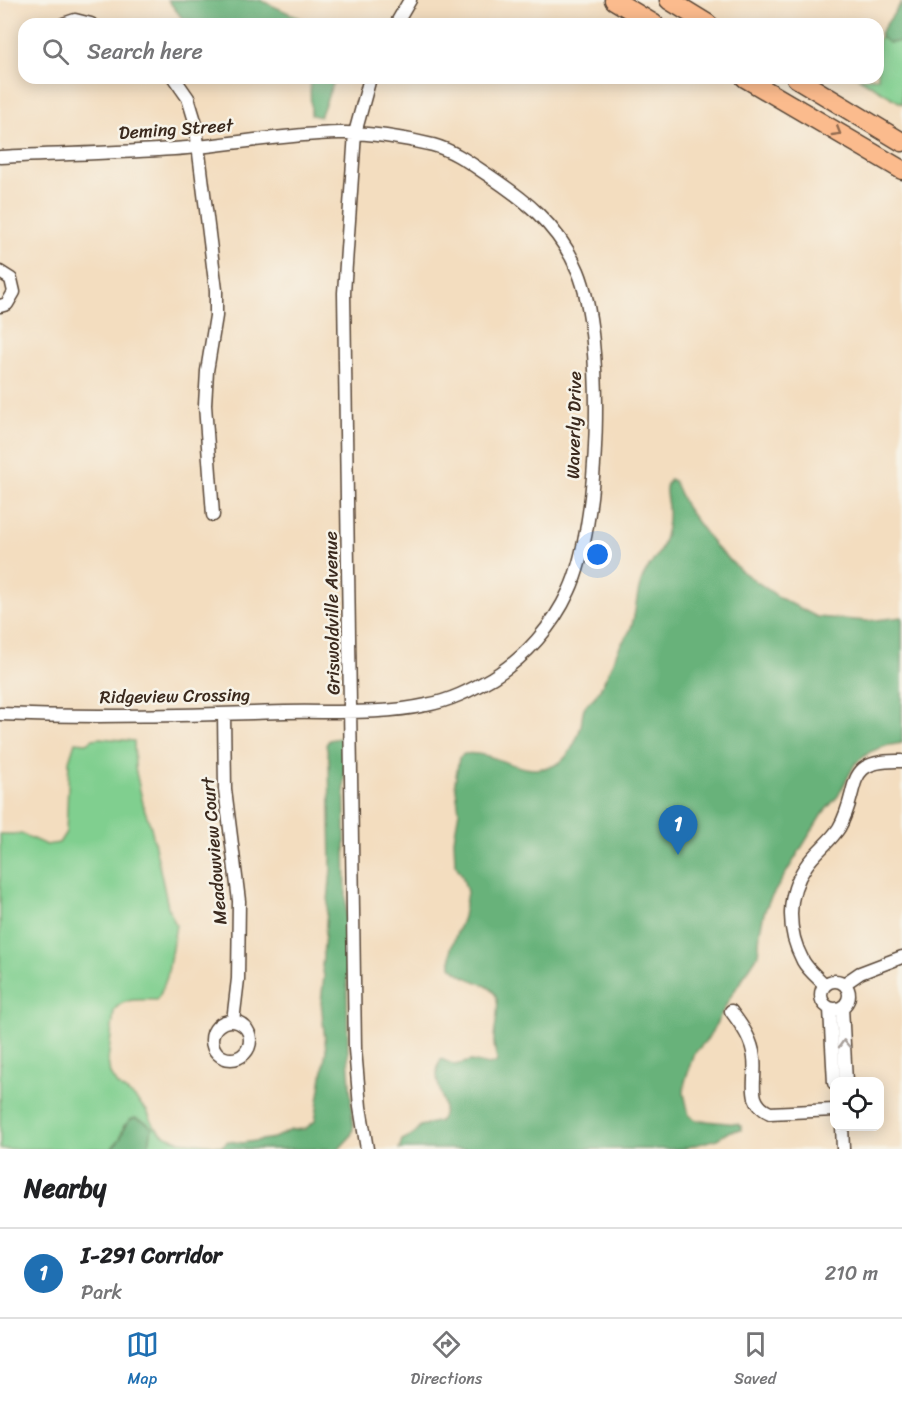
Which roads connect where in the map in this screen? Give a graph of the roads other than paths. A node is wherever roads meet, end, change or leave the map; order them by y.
1 (410, 0) edge
2 (614, 0) edge
3 (669, 0) edge
4 (400, 18) edge
5 (644, 18) edge
6 (698, 18) edge
7 (179, 84) edge
8 (368, 84) edge
9 (755, 84) edge
10 (806, 84) edge
11 (853, 113) junction
12 (355, 133) junction
13 (902, 142) edge
14 (198, 147) junction
15 (862, 147) junction
16 (0, 157) edge
17 (902, 170) edge
18 (0, 272) edge
19 (0, 306) edge
20 (213, 515) dead end
21 (351, 710) junction
22 (0, 714) edge
23 (224, 714) junction
24 (902, 761) edge
25 (902, 957) edge
26 (844, 984) junction
27 (825, 985) junction
28 (836, 1008) junction
29 (731, 1011) dead end
30 (233, 1021) dead end
31 (834, 1077) edge
32 (845, 1077) edge
33 (830, 1110) edge
34 (842, 1131) edge
35 (367, 1149) edge
36 (843, 1149) edge

1 - 4 street
2 - 5 highway
3 - 6 highway
7 - 14 street
8 - 12 street, Griswoldville Avenue
9 -> 15 highway
10 - 11 highway
11 - 13 highway
11 - 15 highway
12 - 14 street, Deming Street
12 - 21 street, Griswoldville Avenue
12 - 21 street, Waverly Drive
14 - 16 street, Deming Street
14 - 20 street
15 - 17 highway
18 - 19 street
21 - 23 street, Ridgeview Crossing
21 - 35 street, Griswoldville Avenue
22 - 23 street, Ridgeview Crossing
23 - 30 street, Meadowview Court
24 - 27 street
25 - 26 street
26 - 27 street
26 - 28 street
27 - 28 street
28 - 31 street
32 -> 28 street
29 - 33 street
34 - 36 street

